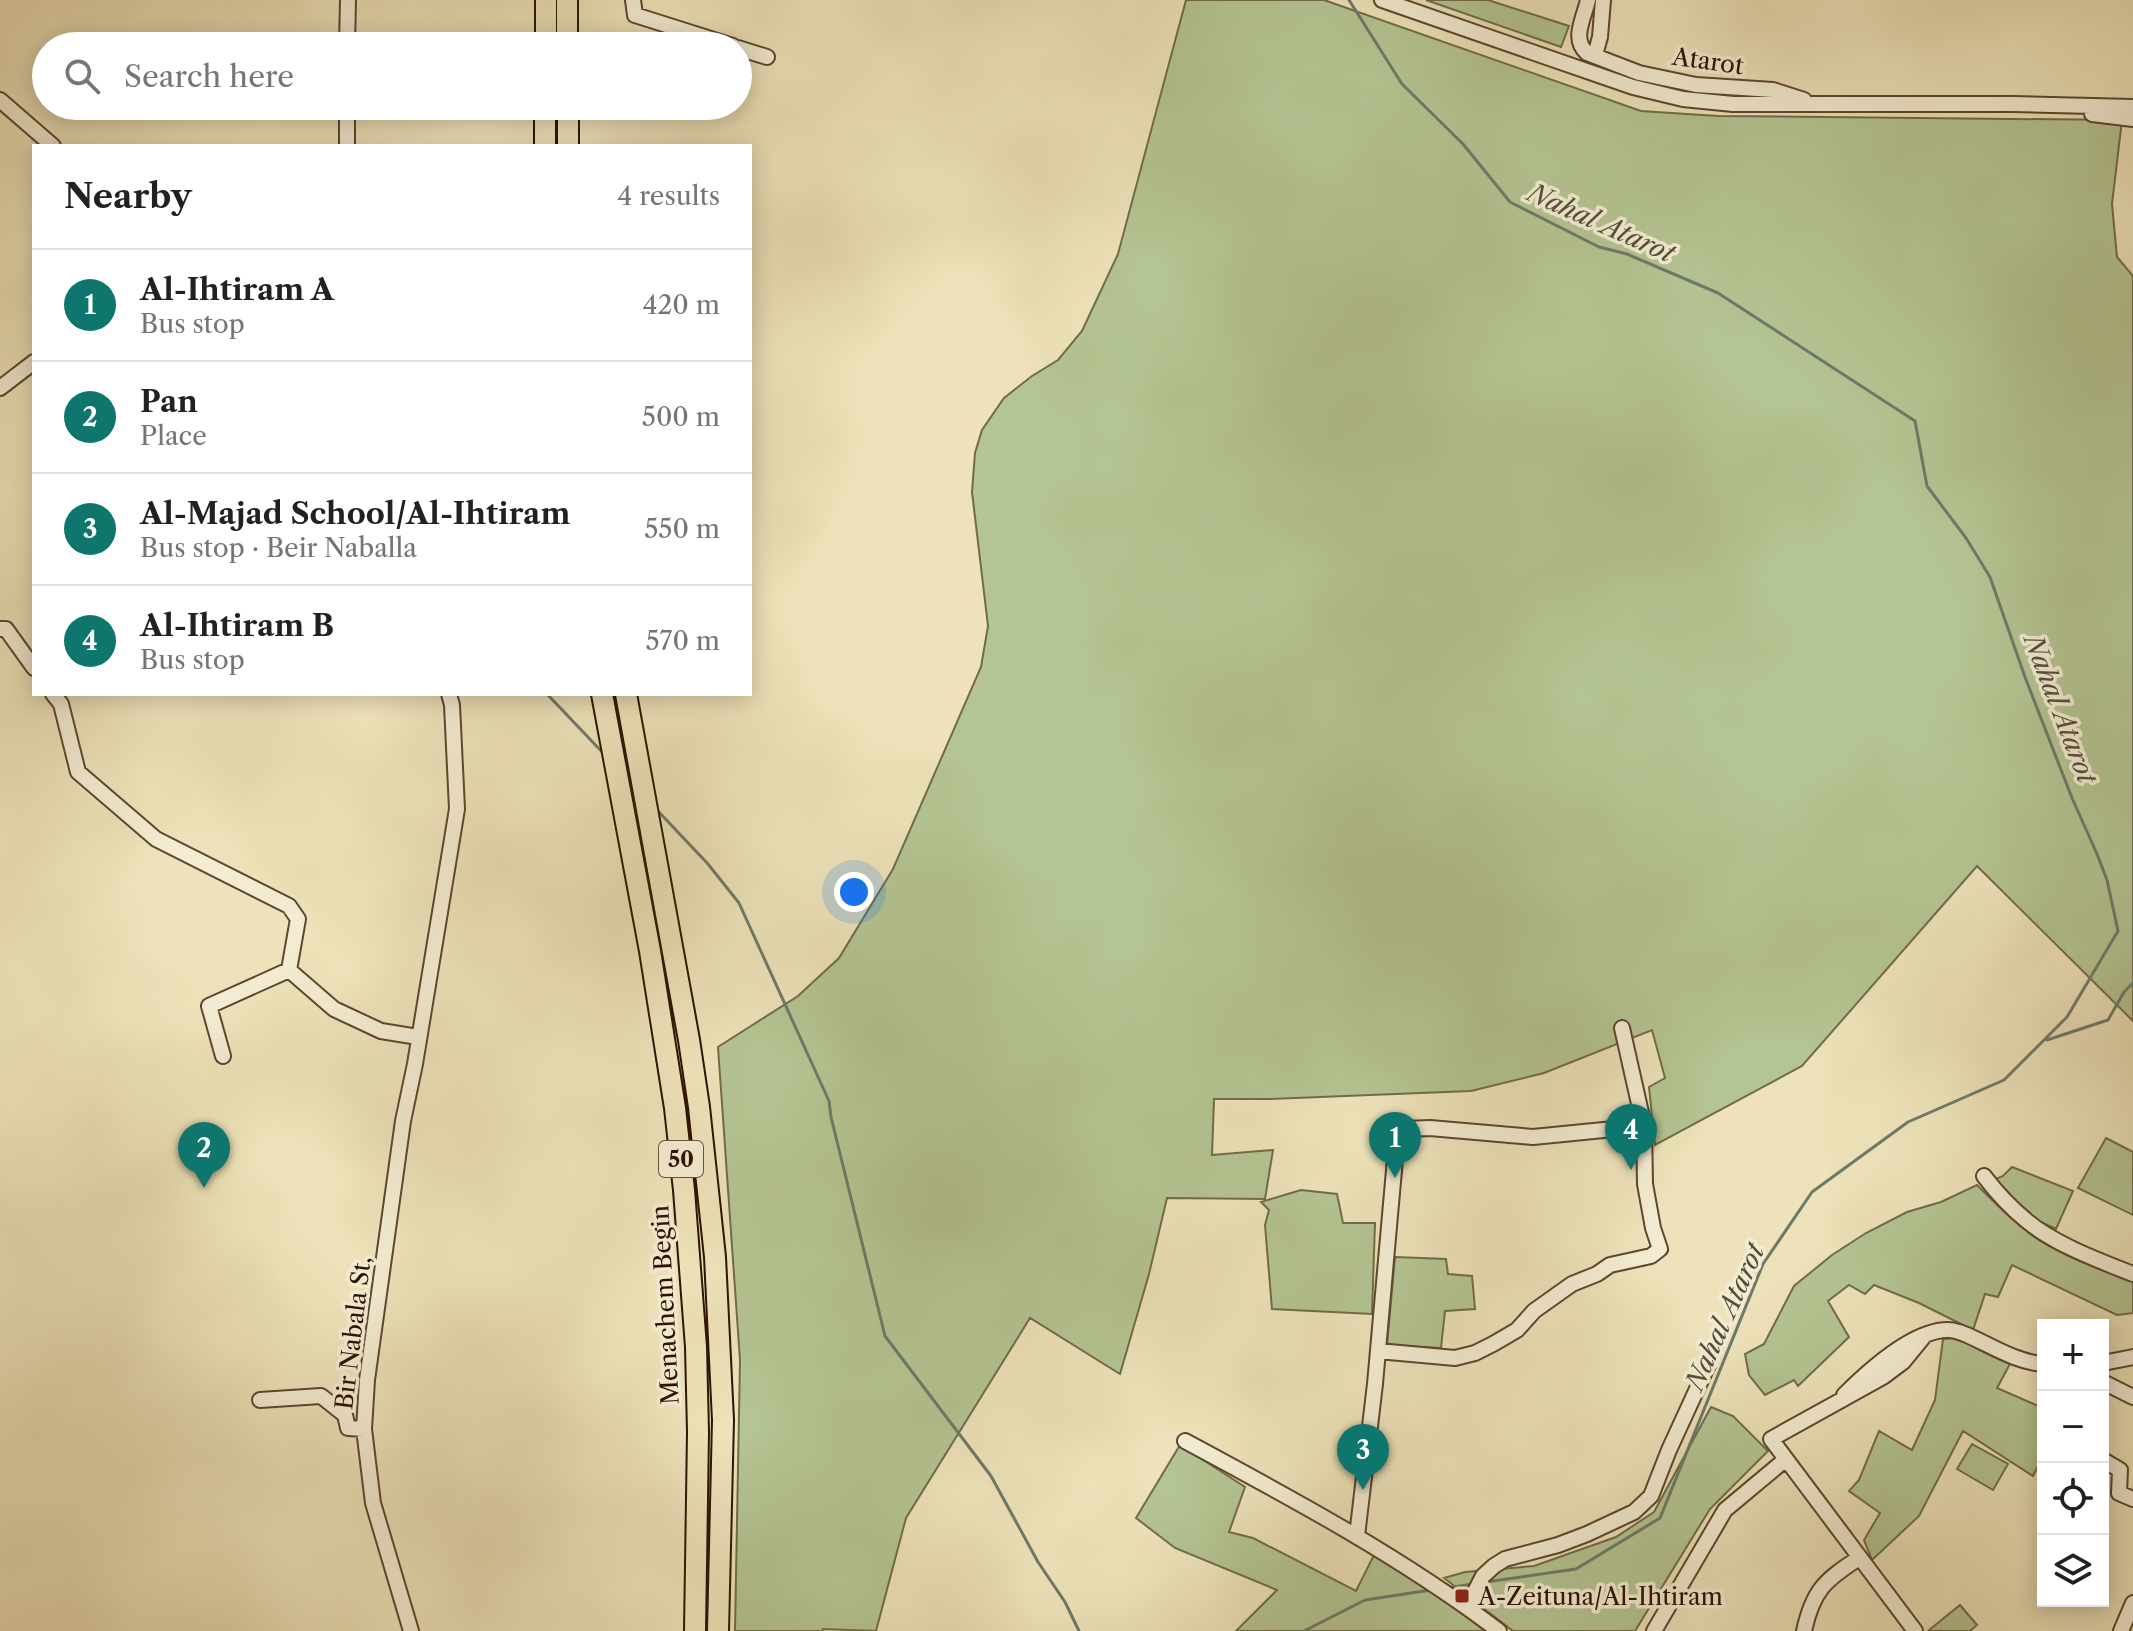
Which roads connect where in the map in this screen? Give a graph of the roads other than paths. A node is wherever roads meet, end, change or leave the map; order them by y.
1 (348, 0) edge
2 (546, 0) edge
3 (567, 0) edge
4 (633, 0) edge
5 (1382, 0) edge
6 (1588, 0) edge
7 (1603, 0) edge
8 (347, 32) edge
9 (546, 32) edge
10 (567, 32) edge
11 (688, 32) edge
12 (752, 52) edge
13 (1595, 55) junction
14 (767, 57) dead end
15 (0, 100) edge
16 (1815, 104) junction
17 (2013, 104) junction
18 (2133, 107) edge
19 (2133, 119) edge
20 (347, 120) edge
21 (545, 120) edge
22 (568, 120) edge
23 (51, 144) edge
24 (347, 144) edge
25 (545, 144) edge
26 (568, 144) edge
27 (32, 364) edge
28 (0, 388) edge
29 (0, 629) edge
30 (32, 665) edge
31 (55, 696) edge
32 (450, 696) edge
33 (602, 696) edge
34 (626, 696) edge
35 (289, 970) junction
36 (1622, 1028) dead end
37 (418, 1037) junction
38 (223, 1056) dead end
39 (1644, 1126) junction
40 (1984, 1176) dead end
41 (2133, 1274) edge
42 (1378, 1351) junction
43 (2133, 1357) edge
44 (2109, 1362) edge
45 (2037, 1363) edge
46 (1708, 1365) dead end
47 (2109, 1385) edge
48 (2133, 1397) edge
49 (260, 1400) dead end
50 (364, 1429) junction
51 (1185, 1441) dead end
52 (1786, 1459) junction
53 (2108, 1463) edge
54 (2133, 1499) edge
55 (1357, 1536) junction
56 (1859, 1558) junction
57 (2133, 1603) edge
58 (1467, 1607) junction
59 (411, 1631) edge
60 (695, 1631) edge
61 (718, 1631) edge
62 (1499, 1631) edge
63 (1654, 1631) edge
64 (1804, 1631) edge
65 (1915, 1631) edge
66 (2121, 1631) edge

1 - 8 street
2 - 9 highway
3 - 10 highway
4 - 11 street
5 - 16 street
6 - 13 street
7 - 13 street
12 - 14 street
13 - 16 street, Atarot
15 - 23 street
16 - 17 street
17 - 18 street
17 - 19 street
20 - 24 street
21 - 25 highway
22 - 26 highway
27 - 28 street
29 - 30 street
31 - 35 street
32 - 37 street, Bir Nabala St,
33 - 60 highway, Menachem Begin / 50
34 - 61 highway, Menachem Begin / 50
35 - 37 street
35 - 38 street
36 - 39 street
37 - 50 street, Bir Nabala St,
39 - 42 street
39 - 42 street
40 - 41 street
42 - 55 street
43 - 44 street
45 - 52 street
46 - 58 street
47 - 48 street
49 - 50 street
50 - 59 street, Bir Nabala St,
51 - 55 street
52 - 56 street
52 - 63 street
53 - 54 street
55 - 58 street
56 - 64 street
56 - 65 street
57 - 66 street
58 - 62 street

